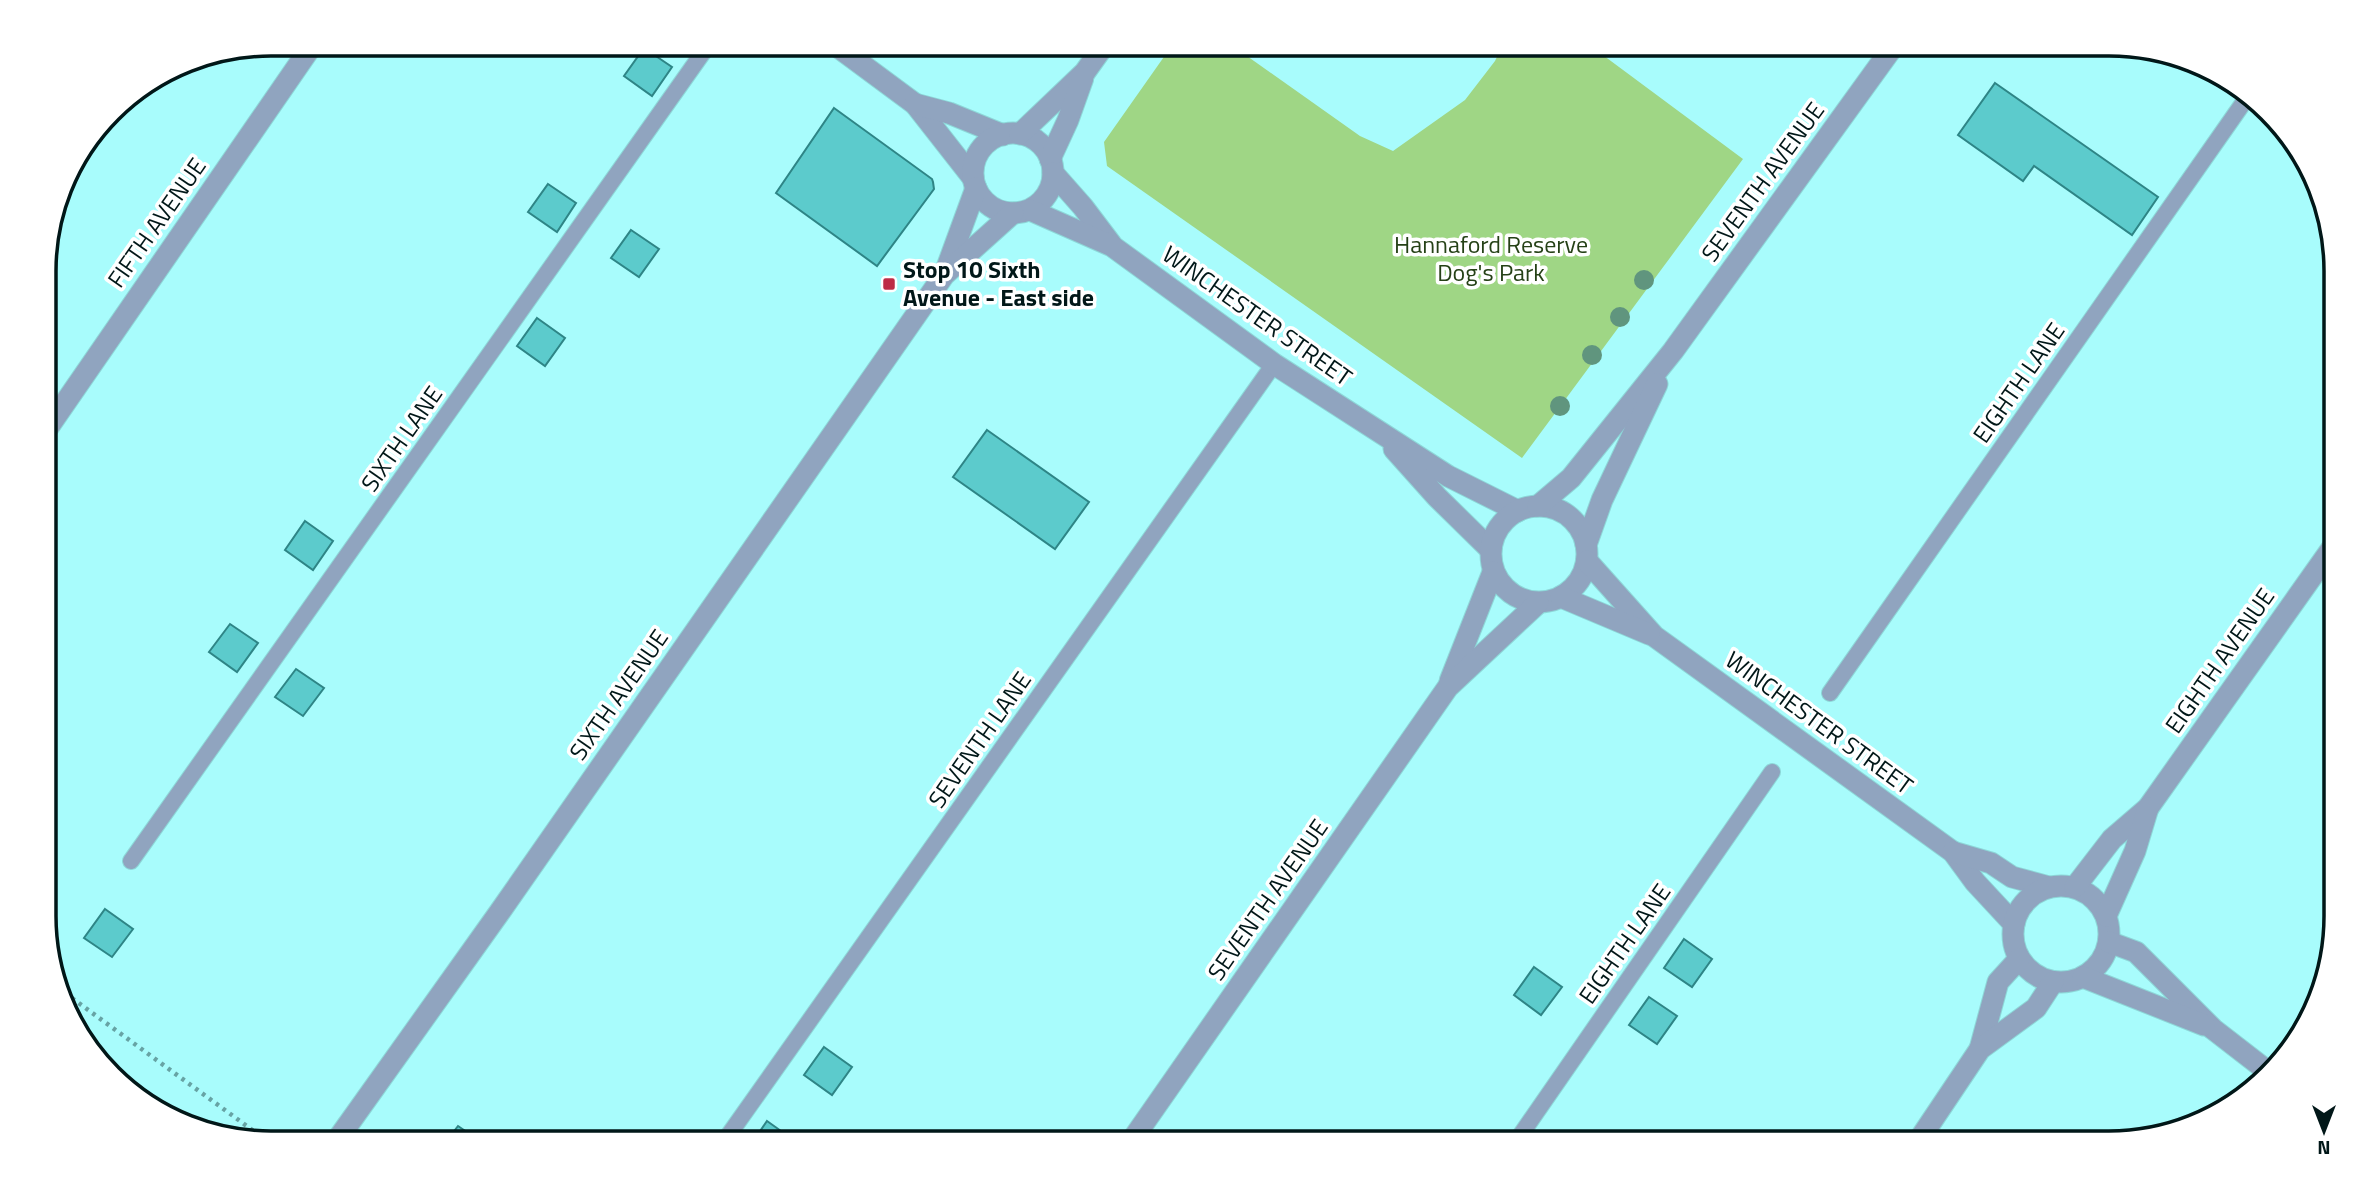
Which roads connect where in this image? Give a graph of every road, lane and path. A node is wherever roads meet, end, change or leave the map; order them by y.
1 (305, 56) edge
2 (701, 56) edge
3 (850, 56) edge
4 (1096, 56) edge
5 (1886, 56) edge
6 (1084, 72) junction
7 (915, 103) junction
8 (2243, 103) edge
9 (1012, 134) junction
10 (1052, 166) junction
11 (974, 183) junction
12 (1021, 211) junction
13 (1112, 246) junction
14 (944, 275) junction
15 (1673, 351) junction
16 (1274, 364) junction
17 (56, 416) edge
18 (1374, 427) junction
19 (1528, 508) junction
20 (1490, 549) junction
21 (1587, 553) junction
22 (2324, 560) edge
23 (1493, 572) junction
24 (1561, 597) junction
25 (1538, 603) junction
26 (1654, 636) junction
27 (1448, 687) junction
28 (1830, 693) dead end
29 (1772, 772) dead end
30 (2148, 808) junction
31 (1953, 852) junction
32 (131, 861) dead end
33 (2049, 887) junction
34 (2074, 887) junction
35 (2106, 916) junction
36 (2014, 925) junction
37 (2109, 942) junction
38 (2019, 959) junction
39 (2083, 977) junction
40 (2053, 982) junction
41 (73, 999) edge
42 (2213, 1029) junction
43 (1980, 1049) junction
44 (2262, 1067) edge
45 (252, 1130) edge
46 (344, 1131) edge
47 (731, 1131) edge
48 (1138, 1131) edge
49 (1523, 1131) edge
50 (1925, 1131) edge

1 - 17 street, FIFTH AVENUE
2 - 32 lane, SIXTH LANE
3 - 7 street
4 - 6 street
5 - 15 street, SEVENTH AVENUE
6 - 9 street
6 - 10 street
7 - 9 street
7 - 11 street
8 - 28 lane, EIGHTH LANE
9 - 10 street
9 - 11 street
10 - 12 street
10 - 13 street, WINCHESTER STREET
11 - 12 street
11 - 14 street, SIXTH AVENUE
12 - 13 street, WINCHESTER STREET
12 - 14 street, SIXTH AVENUE
13 - 16 street, WINCHESTER STREET
14 - 46 street, SIXTH AVENUE
15 - 19 street, SEVENTH AVENUE
15 - 21 street, SEVENTH AVENUE
16 - 18 street, WINCHESTER STREET
16 - 47 lane, SEVENTH LANE
18 - 19 street, WINCHESTER STREET
18 - 20 street, WINCHESTER STREET
19 - 20 street
19 - 21 street
20 - 23 street
21 - 24 street
21 - 26 street, WINCHESTER STREET
22 - 30 street, EIGHTH AVENUE
23 - 25 street
23 - 27 street, SEVENTH AVENUE
24 - 25 street
24 - 26 street, WINCHESTER STREET
25 - 27 street, SEVENTH AVENUE
26 - 31 street, WINCHESTER STREET
27 - 48 street, SEVENTH AVENUE
29 - 49 lane, EIGHTH LANE
30 - 34 street, EIGHTH AVENUE
30 - 35 street, EIGHTH AVENUE
31 - 33 street, WINCHESTER STREET
31 - 36 street, WINCHESTER STREET
33 - 34 street
33 - 36 street
34 - 35 street
35 - 37 street
36 - 38 street
37 - 39 street
37 - 42 street
38 - 40 street
38 - 43 street
39 - 40 street
39 - 42 street
40 - 43 street
41 - 45 path
42 - 44 street
43 - 50 street

